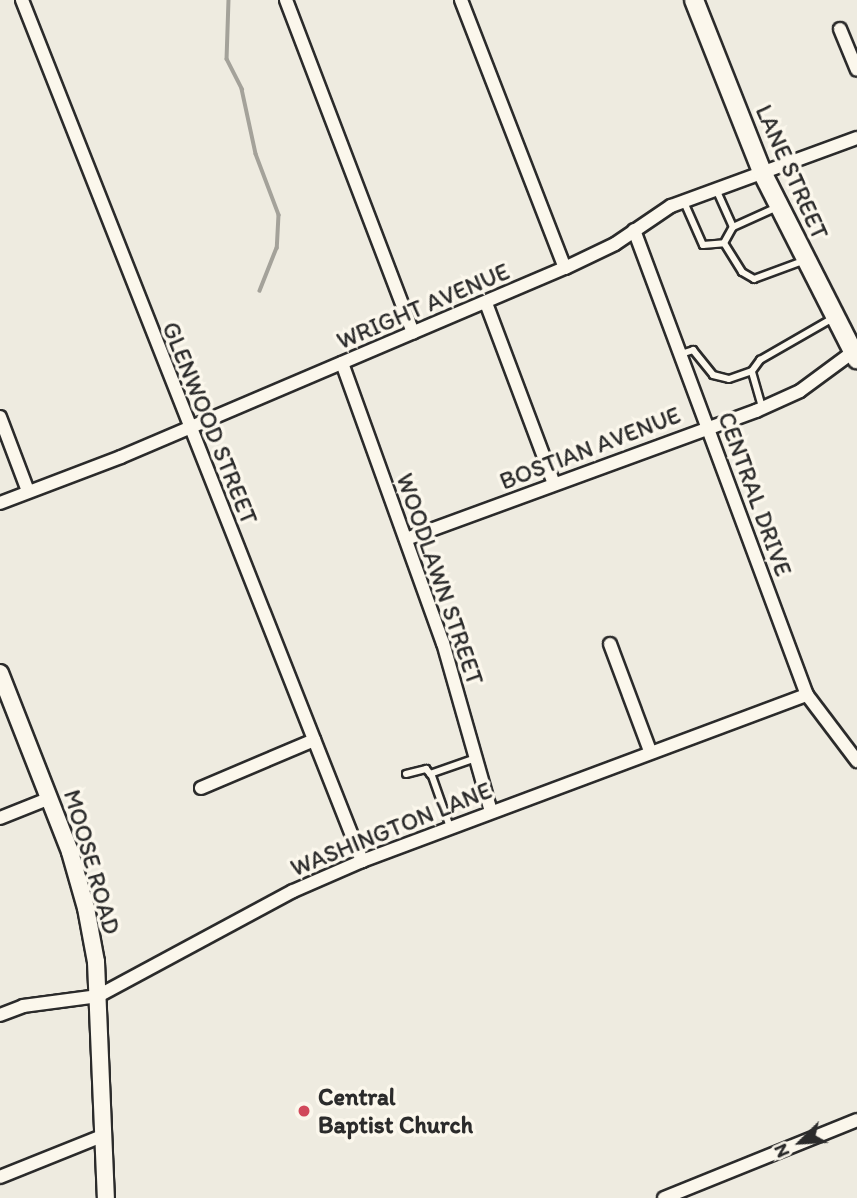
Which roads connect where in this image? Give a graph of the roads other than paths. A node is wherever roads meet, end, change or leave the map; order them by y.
1 (22, 0) edge
2 (286, 0) edge
3 (461, 0) edge
4 (694, 0) edge
5 (840, 29) dead end
6 (857, 70) edge
7 (857, 138) edge
8 (763, 174) junction
9 (716, 189) junction
10 (684, 202) junction
11 (778, 206) junction
12 (733, 228) junction
13 (634, 230) junction
14 (724, 243) junction
15 (805, 260) junction
16 (565, 268) junction
17 (486, 303) junction
18 (834, 317) junction
19 (414, 333) junction
20 (681, 354) junction
21 (856, 354) edge
22 (342, 363) junction
23 (752, 371) junction
24 (763, 408) junction
25 (0, 416) edge
26 (708, 426) junction
27 (189, 428) junction
28 (4, 437) edge
29 (554, 484) junction
30 (28, 491) junction
31 (0, 503) edge
32 (406, 539) junction
33 (610, 644) dead end
34 (0, 673) edge
35 (807, 695) junction
36 (314, 740) junction
37 (650, 751) junction
38 (476, 758) junction
39 (857, 761) edge
40 (406, 774) dead end
41 (430, 774) junction
42 (201, 788) dead end
43 (50, 798) junction
44 (491, 811) junction
45 (0, 818) edge
46 (450, 827) junction
47 (362, 861) junction
48 (98, 996) junction
49 (0, 1015) edge
50 (857, 1120) edge
51 (102, 1136) junction
52 (0, 1177) edge
53 (106, 1198) edge
54 (664, 1198) edge

1 - 27 street, GLENWOOD STREET
2 - 19 street
3 - 16 street
4 - 8 main road, LANE STREET
5 - 6 street
7 - 8 street, WRIGHT AVENUE
8 - 9 street, WRIGHT AVENUE
8 - 11 main road, LANE STREET
9 - 10 street, WRIGHT AVENUE
9 - 12 lane
10 - 13 street, WRIGHT AVENUE
10 - 14 lane
11 - 12 lane
11 - 15 main road, LANE STREET
12 - 14 lane
13 - 16 street, WRIGHT AVENUE
13 - 20 street, CENTRAL DRIVE
14 - 15 lane
15 - 18 main road, LANE STREET
16 - 17 street, WRIGHT AVENUE
17 - 19 street, WRIGHT AVENUE
17 - 29 street
18 - 21 main road, LANE STREET
18 - 23 lane
19 - 22 street, WRIGHT AVENUE
20 - 23 lane
20 - 26 street, CENTRAL DRIVE
21 - 24 street, BOSTIAN AVENUE
22 - 27 street, WRIGHT AVENUE
22 - 32 street, WOODLAWN STREET
23 - 24 lane
24 - 26 street, BOSTIAN AVENUE
25 - 28 street
26 - 29 street, BOSTIAN AVENUE
26 - 35 street, CENTRAL DRIVE
27 - 30 street, WRIGHT AVENUE
27 - 36 street, GLENWOOD STREET
28 - 30 street
29 - 32 street, BOSTIAN AVENUE
30 - 31 street, WRIGHT AVENUE
32 - 38 street, WOODLAWN STREET
33 - 37 street
34 - 43 street, MOOSE ROAD
35 - 37 street, WASHINGTON LANE
35 - 39 street, CENTRAL DRIVE
36 - 42 street
36 - 47 street, GLENWOOD STREET
37 - 44 street, WASHINGTON LANE
38 - 41 lane
38 - 44 street, WOODLAWN STREET
40 - 41 lane
41 - 46 lane
43 - 45 street
43 - 48 street, MOOSE ROAD
44 - 46 street, WASHINGTON LANE
46 - 47 street, WASHINGTON LANE
47 - 48 street, WASHINGTON LANE
48 - 49 street, WASHINGTON LANE
48 - 51 street, MOOSE ROAD
50 - 54 street
51 - 52 street
51 - 53 street, MOOSE ROAD

